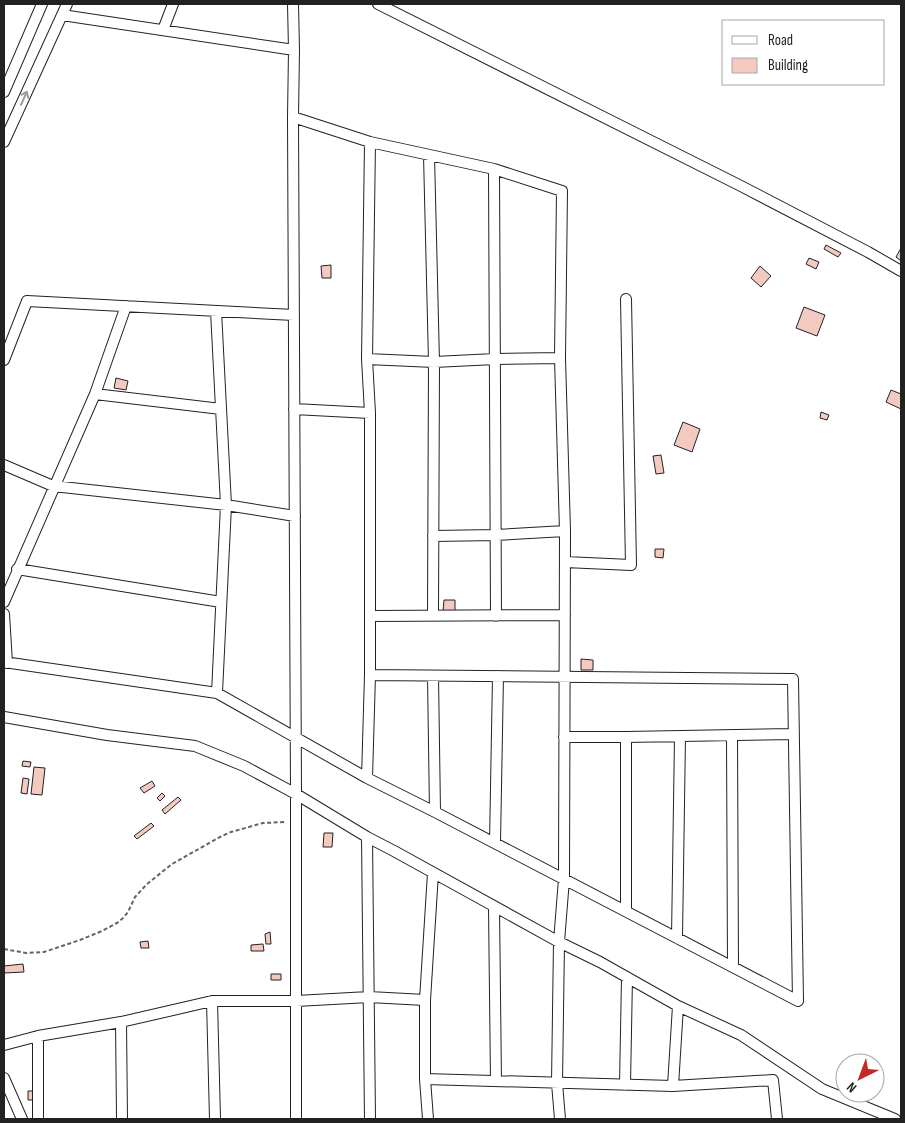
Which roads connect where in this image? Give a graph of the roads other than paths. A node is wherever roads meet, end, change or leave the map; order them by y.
1 (42, 4) edge
2 (67, 4) edge
3 (173, 4) edge
4 (293, 4) edge
5 (378, 4) edge
6 (62, 15) junction
7 (163, 30) junction
8 (294, 50) junction
9 (4, 92) edge
10 (293, 117) junction
11 (4, 142) edge
12 (370, 142) junction
13 (429, 155) junction
14 (494, 169) junction
15 (901, 271) edge
16 (626, 299) dead end
17 (126, 306) junction
18 (216, 311) junction
19 (294, 315) junction
20 (366, 358) junction
21 (560, 358) junction
22 (495, 359) junction
23 (4, 360) edge
24 (434, 362) junction
25 (95, 394) junction
26 (221, 409) junction
27 (294, 409) junction
28 (370, 414) junction
29 (4, 465) edge
30 (53, 486) junction
31 (226, 505) junction
32 (295, 516) junction
33 (566, 531) junction
34 (496, 535) junction
35 (433, 536) junction
36 (565, 562) junction
37 (17, 569) junction
38 (4, 602) edge
39 (221, 602) junction
40 (4, 614) edge
41 (565, 615) junction
42 (370, 616) junction
43 (433, 616) junction
44 (496, 616) junction
45 (5, 663) edge
46 (370, 675) junction
47 (433, 676) junction
48 (498, 676) junction
49 (564, 677) junction
50 (217, 693) junction
51 (4, 717) edge
52 (794, 734) junction
53 (732, 735) junction
54 (680, 736) junction
55 (564, 737) junction
56 (626, 737) junction
57 (296, 738) junction
58 (367, 778) junction
59 (296, 794) junction
60 (435, 812) junction
61 (367, 837) junction
62 (495, 843) junction
63 (433, 873) junction
64 (564, 879) junction
65 (494, 907) junction
66 (626, 911) junction
67 (677, 938) junction
68 (559, 942) junction
69 (733, 967) junction
70 (627, 977) junction
71 (369, 997) junction
72 (425, 1000) junction
73 (212, 1001) junction
74 (296, 1001) junction
75 (678, 1006) junction
76 (122, 1022) junction
77 (38, 1036) junction
78 (4, 1045) edge
79 (4, 1078) edge
80 (425, 1079) junction
81 (496, 1081) junction
82 (557, 1083) junction
83 (625, 1084) junction
84 (674, 1086) junction
85 (22, 1119) edge
86 (38, 1119) edge
87 (122, 1119) edge
88 (215, 1119) edge
89 (296, 1119) edge
90 (370, 1119) edge
91 (428, 1119) edge
92 (560, 1119) edge
93 (777, 1119) edge
94 (895, 1119) edge

1 - 9 street
2 - 6 street
3 - 7 street
4 - 8 street
5 - 15 street
6 - 7 street
11 -> 6 street
7 - 8 street
8 - 10 street
10 - 12 street
10 - 19 street
12 - 13 street
12 - 20 street
13 - 14 street
13 - 24 street
14 - 21 street
14 - 22 street
16 - 36 street
17 - 18 street
17 - 23 street
17 - 25 street
18 - 19 street
18 - 26 street
19 - 27 street
20 - 24 street
20 - 28 street
21 - 22 street
21 - 33 street
22 - 24 street
22 - 34 street
24 - 35 street
25 - 26 street
25 - 30 street
26 - 31 street
27 - 28 street
27 - 32 street
28 - 42 street
29 - 30 street
30 - 31 street
30 - 37 street
31 - 32 street
31 - 39 street
32 - 57 street
33 - 34 street
33 - 36 street
34 - 35 street
34 - 44 street
35 - 43 street
36 - 41 street
37 - 38 street
37 - 39 street
39 - 50 street
40 - 45 street
41 - 44 street
41 - 49 street
42 - 43 street
42 - 46 street
43 - 44 street
45 - 50 street
46 - 47 street
46 - 58 street
47 - 48 street
47 - 60 street
48 - 49 street
48 - 62 street
49 - 52 street
49 - 55 street
50 - 57 street
51 - 59 street
52 - 53 street
52 - 69 street
53 - 54 street
53 - 69 street
54 - 56 street
54 - 67 street
55 - 56 street
55 - 64 street
56 - 66 street
57 - 58 street
57 - 59 street
58 - 60 street
59 - 61 street
59 - 74 street
60 - 62 street
61 - 63 street
61 - 71 street
62 - 64 street
63 - 65 street
63 - 72 street
64 - 66 street
64 - 68 street
65 - 68 street
65 - 81 street
66 - 67 street
67 - 69 street
68 - 70 street
68 - 82 street
70 - 75 street
70 - 83 street
71 - 72 street
71 - 74 street
71 - 90 street
72 - 80 street
73 - 74 street
73 - 76 street
73 - 88 street
74 - 89 street
75 - 84 street
75 - 94 street
76 - 77 street
76 - 87 street
77 - 78 street
77 - 86 street
79 - 85 street
80 - 81 street
80 - 91 street
81 - 82 street
82 - 83 street
82 - 92 street
83 - 84 street
84 - 93 street

